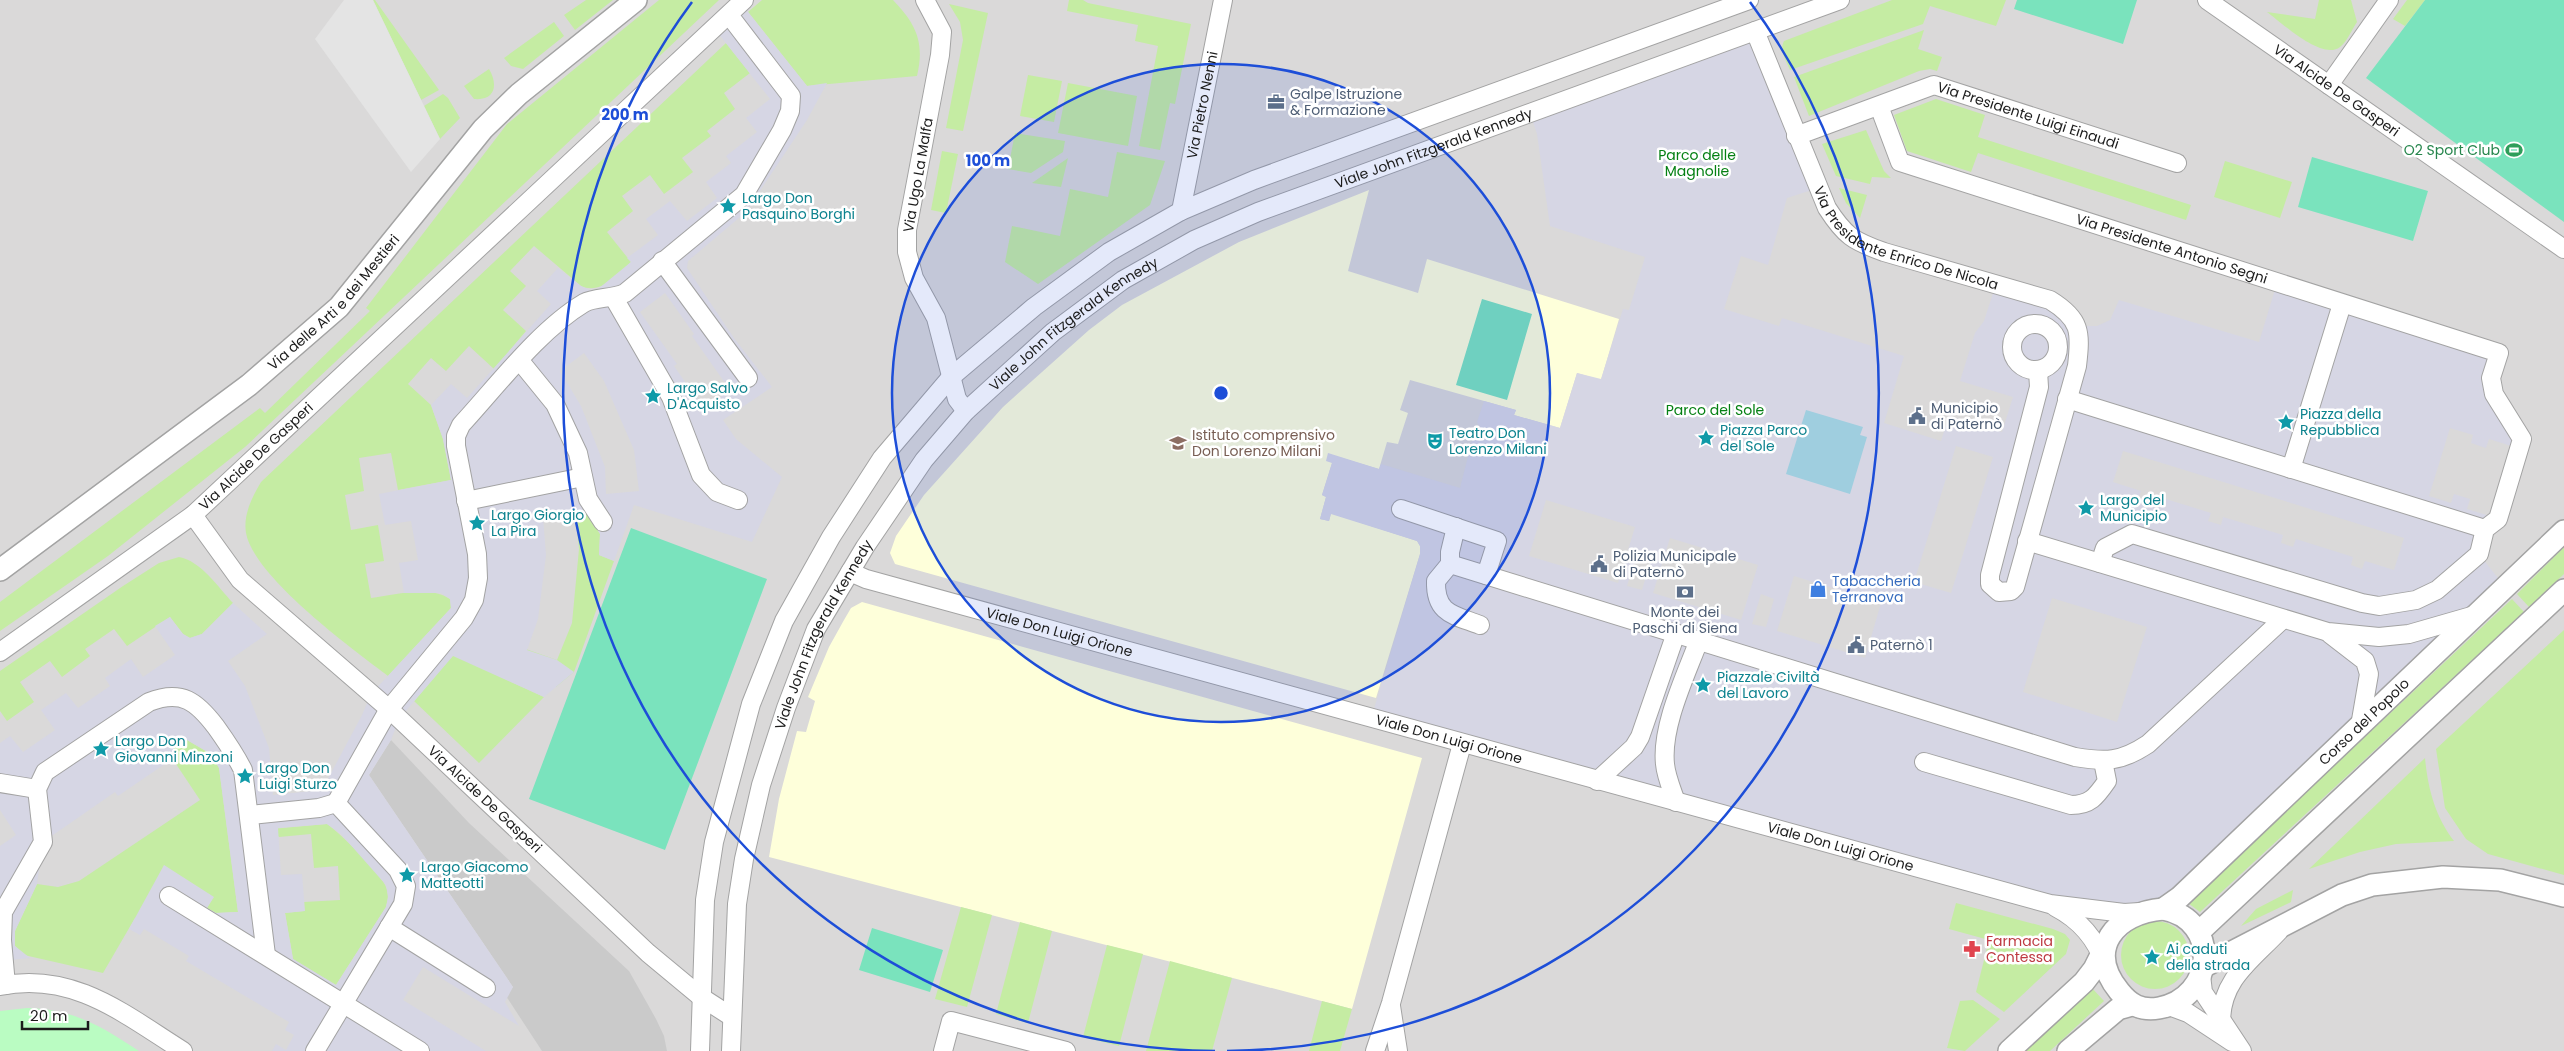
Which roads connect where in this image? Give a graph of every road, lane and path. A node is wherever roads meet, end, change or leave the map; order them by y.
1 (636, 0) edge
2 (744, 0) edge
3 (925, 0) edge
4 (1224, 0) edge
5 (1749, 0) edge
6 (1840, 0) edge
7 (2208, 0) edge
8 (2389, 0) edge
9 (729, 14) junction
10 (1755, 31) junction
11 (2329, 85) junction
12 (1878, 106) junction
13 (1796, 136) junction
14 (2177, 163) dead end
15 (1181, 211) junction
16 (2564, 249) edge
17 (662, 261) junction
18 (614, 298) junction
19 (2342, 304) junction
20 (520, 362) junction
21 (2038, 371) dead end
22 (951, 377) junction
23 (748, 378) dead end
24 (939, 391) junction
25 (2067, 399) junction
26 (961, 405) junction
27 (2291, 469) junction
28 (583, 477) junction
29 (738, 500) dead end
30 (466, 501) junction
31 (1401, 509) dead end
32 (193, 515) junction
33 (603, 522) dead end
34 (1456, 527) junction
35 (2485, 529) junction
36 (2564, 531) edge
37 (2028, 541) junction
38 (2100, 563) junction
39 (1450, 564) junction
40 (0, 570) edge
41 (850, 572) junction
42 (1486, 575) junction
43 (2564, 590) edge
44 (2477, 614) junction
45 (2282, 619) junction
46 (1480, 625) dead end
47 (2328, 632) junction
48 (1676, 633) junction
49 (1699, 640) junction
50 (0, 652) edge
51 (1661, 678) junction
52 (1682, 686) junction
53 (389, 709) junction
54 (2360, 726) junction
55 (1462, 744) junction
56 (2103, 761) junction
57 (1924, 762) dead end
58 (1597, 781) junction
59 (0, 783) edge
60 (37, 789) junction
61 (1676, 802) junction
62 (336, 803) junction
63 (250, 815) junction
64 (169, 896) dead end
65 (2564, 896) edge
66 (5, 898) edge
67 (2050, 904) junction
68 (2163, 909) junction
69 (2140, 912) junction
70 (2290, 921) junction
71 (389, 927) junction
72 (2199, 932) junction
73 (266, 955) junction
74 (2104, 955) junction
75 (2202, 971) junction
76 (3, 985) edge
77 (486, 988) dead end
78 (701, 997) junction
79 (343, 1003) junction
80 (1391, 1003) junction
81 (2132, 1005) junction
82 (2170, 1006) junction
83 (732, 1017) junction
84 (2221, 1022) junction
85 (2239, 1048) edge
86 (183, 1051) edge
87 (315, 1051) edge
88 (420, 1051) edge
89 (700, 1051) edge
90 (731, 1051) edge
91 (943, 1051) edge
92 (1066, 1051) edge
93 (1375, 1051) edge
94 (1398, 1051) edge
95 (2009, 1051) edge
96 (2068, 1051) edge

1 - 40 street, Via delle Arti e dei Mestieri
2 - 9 street, Via Alcide De Gasperi
3 - 22 street, Via Ugo La Malfa
4 - 15 street, Via Pietro Nenni
5 - 15 street
6 - 10 street, Viale John Fitzgerald Kennedy
7 - 11 street, Via Alcide De Gasperi
8 - 11 street
9 - 17 street
9 - 32 street, Via Alcide De Gasperi
10 - 13 street, Via Presidente Enrico De Nicola
10 - 26 street, Viale John Fitzgerald Kennedy
11 - 16 street, Via Alcide De Gasperi
12 - 13 street, Via Presidente Luigi Einaudi
12 - 14 street, Via Presidente Luigi Einaudi
12 - 19 street, Via Presidente Antonio Segni
13 - 25 street, Via Presidente Enrico De Nicola
15 - 22 street
17 - 18 street
17 - 23 street
18 - 20 street
18 - 29 street
19 - 27 street
19 - 35 street, Via Presidente Antonio Segni
20 - 28 street
20 - 30 street
21 - 37 street, Via Presidente Enrico De Nicola
22 - 24 street
22 - 26 street, Via Ugo La Malfa
24 - 26 street
24 - 78 street
25 - 27 street
25 - 37 street, Via Presidente Enrico De Nicola
26 - 41 street, Viale John Fitzgerald Kennedy
27 - 35 street
28 - 30 street
28 - 33 street
30 - 53 street
31 - 34 street
32 - 50 street
32 - 53 street, Via Alcide De Gasperi
34 - 39 street
34 - 42 street
35 - 38 street
36 - 44 street, Corso del Popolo
37 - 38 street
38 - 45 street
39 - 42 street
39 - 46 street
41 - 55 street, Viale Don Luigi Orione
41 - 83 street, Viale John Fitzgerald Kennedy
42 - 48 street
43 - 72 street
44 - 47 street
44 - 54 street, Corso del Popolo
45 - 47 street
45 - 56 street
47 - 54 street
48 - 49 street
48 - 51 street
49 - 52 street
49 - 56 street
51 - 52 street
51 - 58 street
52 - 61 street
53 - 62 street
53 - 78 street, Via Alcide De Gasperi
54 - 68 street, Corso del Popolo
55 - 58 street, Viale Don Luigi Orione
55 - 80 street
56 - 57 street
58 - 61 street, Viale Don Luigi Orione
59 - 60 street
60 - 63 street
60 - 66 street
61 - 67 street, Viale Don Luigi Orione
62 - 63 street
62 - 71 street
63 - 73 street
64 - 73 street
65 - 70 street
66 - 76 street
67 - 69 street
67 - 74 street
68 - 69 street
68 - 72 street
69 - 74 street
70 - 75 street
70 - 84 street
71 - 77 street
71 - 79 street
72 - 75 street
73 - 79 street
74 - 81 street
74 - 95 street
75 - 82 street
75 - 84 street
76 - 86 street
78 - 83 street, Via Alcide De Gasperi
78 - 89 street
79 - 87 street
79 - 88 street
80 - 93 street
80 - 94 street
81 - 82 street
81 - 96 street
82 - 85 street
83 - 90 street, Viale John Fitzgerald Kennedy
84 - 85 street
91 - 92 street

